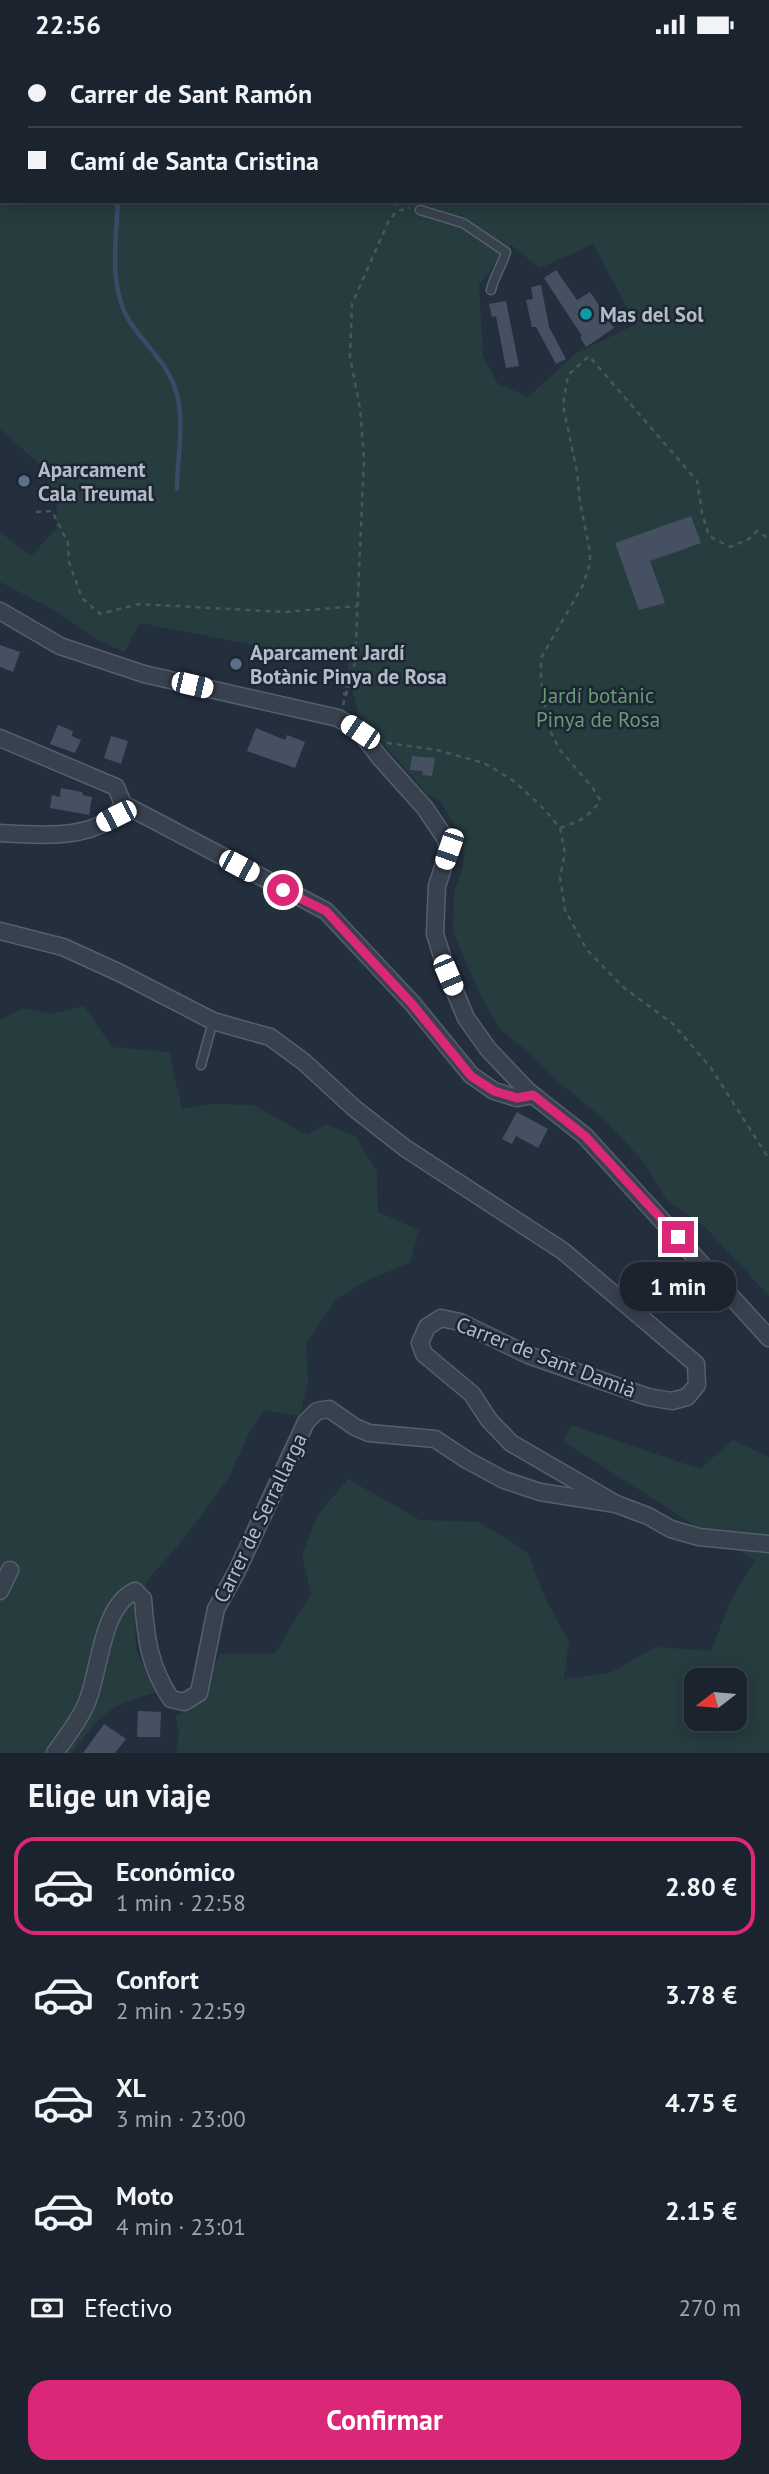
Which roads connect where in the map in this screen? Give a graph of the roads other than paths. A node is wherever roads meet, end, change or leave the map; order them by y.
1 (420, 209) road end
2 (491, 290) dead end
3 (0, 611) edge
4 (0, 738) edge
5 (123, 804) junction
6 (0, 833) edge
7 (0, 931) edge
8 (213, 1021) junction
9 (201, 1065) dead end
10 (533, 1095) junction
11 (769, 1338) edge
12 (616, 1504) junction
13 (769, 1544) edge
14 (10, 1570) dead end
15 (0, 1591) edge
16 (55, 1753) edge

1 - 2 lane
3 - 10 street
4 - 5 street
5 - 6 street
5 - 10 street
7 - 8 street
8 - 9 lane
8 - 12 street, Carrer de Sant Damià
10 - 11 street
12 - 13 street, Carrer de Serrallarga
12 - 16 street, Carrer de Serrallarga
14 - 15 street

